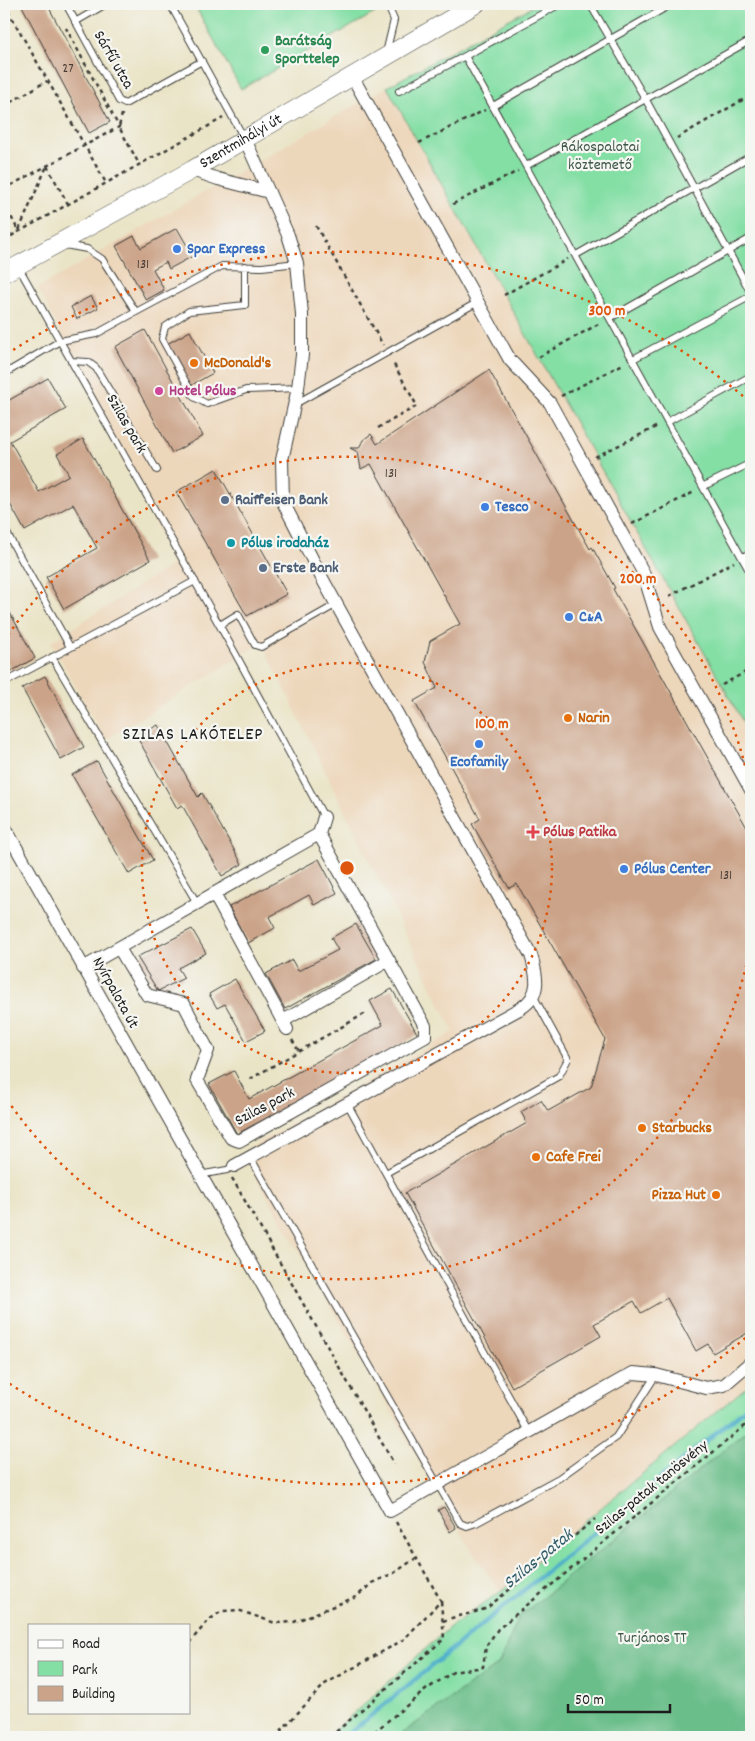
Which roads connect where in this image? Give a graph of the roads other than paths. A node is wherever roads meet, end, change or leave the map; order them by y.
1 (66, 4) edge
2 (106, 4) edge
3 (170, 4) edge
4 (387, 4) edge
5 (476, 4) edge
6 (560, 4) edge
7 (590, 4) edge
8 (672, 4) edge
9 (75, 22) junction
10 (608, 39) junction
11 (751, 40) edge
12 (385, 56) junction
13 (465, 56) junction
14 (202, 61) junction
15 (352, 76) junction
16 (399, 91) dead end
17 (646, 100) junction
18 (492, 106) junction
19 (245, 139) junction
20 (751, 156) edge
21 (526, 166) junction
22 (192, 170) junction
23 (693, 189) junction
24 (269, 192) junction
25 (751, 238) edge
26 (56, 243) junction
27 (726, 251) junction
28 (576, 255) junction
29 (297, 263) junction
30 (245, 266) junction
31 (10, 269) edge
32 (751, 295) edge
33 (478, 302) junction
34 (136, 312) junction
35 (610, 318) junction
36 (60, 341) junction
37 (633, 359) junction
38 (71, 361) junction
39 (4, 374) edge
40 (751, 376) edge
41 (298, 388) junction
42 (294, 405) junction
43 (666, 422) junction
44 (751, 462) edge
45 (157, 470) dead end
46 (704, 486) junction
47 (4, 528) edge
48 (751, 553) edge
49 (742, 558) junction
50 (751, 574) edge
51 (195, 581) junction
52 (337, 604) junction
53 (220, 625) junction
54 (70, 647) junction
55 (52, 657) junction
56 (4, 683) edge
57 (751, 790) edge
58 (324, 817) joint
59 (4, 826) edge
60 (319, 834) junction
61 (214, 894) junction
62 (197, 903) junction
63 (119, 948) junction
64 (389, 960) junction
65 (83, 968) junction
66 (534, 997) junction
67 (346, 1103) junction
68 (250, 1157) junction
69 (231, 1168) joint
70 (386, 1174) junction
71 (199, 1175) junction
72 (751, 1362) edge
73 (656, 1375) junction
74 (529, 1433) junction
75 (437, 1484) junction

1 - 9 lane, Sárfű utca
2 - 9 lane
3 - 14 lane
4 - 12 lane
5 - 12 main road, Szentmihályi út
6 - 13 lane
7 - 10 lane
8 - 10 lane
9 - 14 lane, Sárfű utca
10 - 17 lane
10 - 18 lane
11 - 17 lane
12 - 15 main road, Szentmihályi út
13 - 16 lane
13 - 18 lane
14 - 19 lane
15 - 19 main road, Szentmihályi út
15 - 33 street
17 - 21 lane
17 - 23 lane
18 - 21 lane
19 - 22 main road, Szentmihályi út
19 - 24 street
20 - 23 lane
21 - 28 lane
22 - 24 street
22 - 26 main road, Szentmihályi út
23 - 27 lane
23 - 28 lane
24 - 29 street
25 - 27 lane
26 - 31 main road, Szentmihályi út
26 - 34 lane
27 - 32 lane
27 - 35 lane
28 - 35 lane
29 - 30 lane
29 - 41 street
30 - 34 lane
30 - 41 lane
31 - 36 lane, Szilas park
32 - 37 lane
33 - 42 lane
33 - 57 street
34 - 36 lane
35 - 37 lane
36 - 38 lane, Szilas park
36 - 39 lane
37 - 43 lane
38 - 45 lane
38 - 51 lane, Szilas park
40 - 43 lane
41 - 42 street
42 - 52 street
43 - 46 lane
44 - 46 lane
46 - 49 lane
47 - 54 lane
48 - 49 lane
49 - 50 lane
51 - 53 lane, Szilas park
51 - 54 lane
52 - 53 lane
52 - 66 street
53 - 58 lane, Szilas park
54 - 55 lane
55 - 56 lane
55 - 62 lane
58 - 60 street, Szilas park
59 - 65 street, Nyírpalota út
60 - 61 street
60 - 64 street, Szilas park
61 - 62 street
61 - 64 street
62 - 63 street
63 - 64 street, Szilas park
63 - 65 street
65 - 71 street, Nyírpalota út
66 - 67 street
66 - 70 lane
67 - 68 street
67 - 70 lane
68 - 69 street
68 - 75 lane
69 - 71 lane
70 - 74 lane
71 - 75 street, Nyírpalota út
72 - 73 street
73 - 74 street
73 - 75 lane
74 - 75 street

